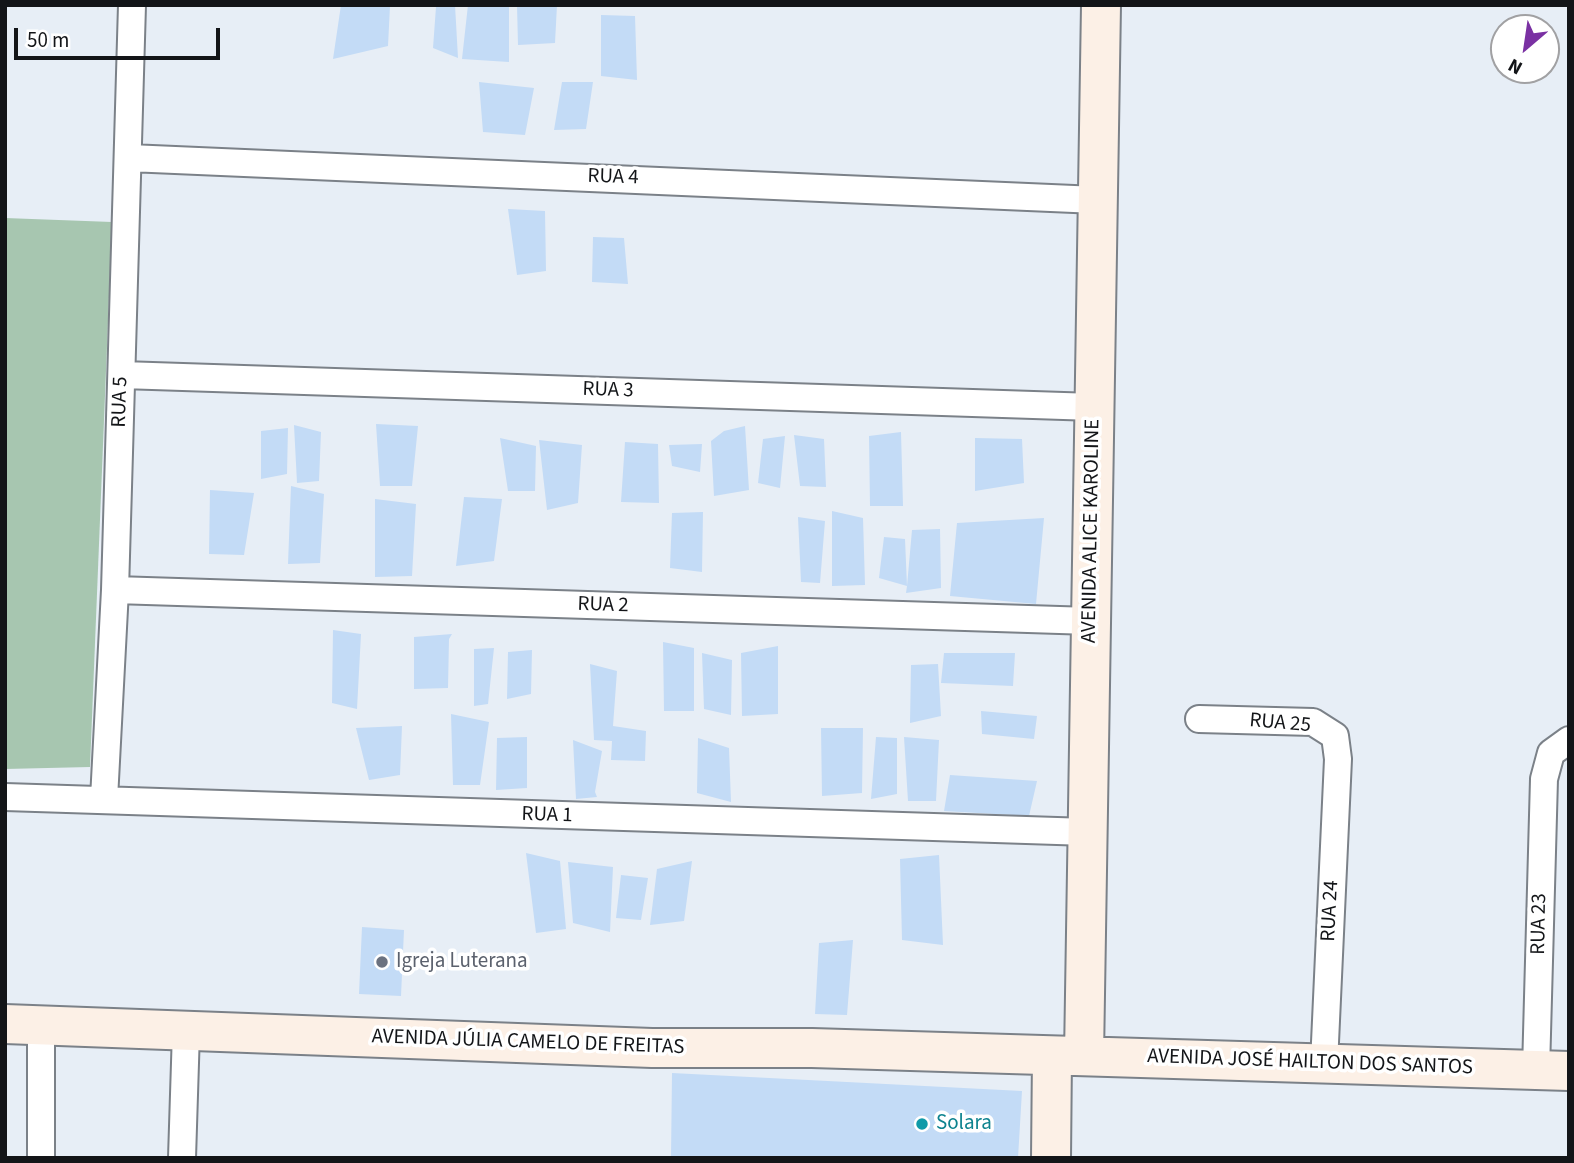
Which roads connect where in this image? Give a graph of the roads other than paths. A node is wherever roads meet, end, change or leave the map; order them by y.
1 (132, 5) edge
2 (1101, 5) edge
3 (129, 158) junction
4 (1097, 200) junction
5 (122, 375) junction
6 (1094, 407) junction
7 (115, 590) junction
8 (1091, 621) junction
9 (1199, 719) dead end
10 (1569, 740) edge
11 (1338, 759) joint
12 (5, 797) edge
13 (104, 799) junction
14 (1088, 832) junction
15 (23, 1024) edge
16 (186, 1031) junction
17 (1068, 1056) junction
18 (1324, 1064) junction
19 (1553, 1070) edge
20 (41, 1158) edge
21 (182, 1158) edge
22 (1051, 1158) edge

1 - 3 street, RUA 5
2 - 4 street, AVENIDA ALICE KAROLINE
3 - 4 street, RUA 4
3 - 5 street, RUA 5
4 - 6 street, AVENIDA ALICE KAROLINE
5 - 6 street, RUA 3
5 - 7 street, RUA 5
6 - 8 street, AVENIDA ALICE KAROLINE
7 - 8 street, RUA 2
7 - 13 street, RUA 5
8 - 14 street, AVENIDA ALICE KAROLINE
9 - 11 street, RUA 25
10 - 19 street, RUA 23
11 - 18 street, RUA 24
12 - 13 street, RUA 1
13 - 14 street, RUA 1
14 - 17 street, AVENIDA ALICE KAROLINE
15 - 16 street, AVENIDA JÚLIA CAMELO DE FREITAS
15 - 20 street
16 - 17 street, AVENIDA JÚLIA CAMELO DE FREITAS
16 - 21 street
17 - 18 street, AVENIDA JOSÉ HAILTON DOS SANTOS
17 - 22 street, AVENIDA ALICE KAROLINE
18 - 19 street, AVENIDA JOSÉ HAILTON DOS SANTOS

